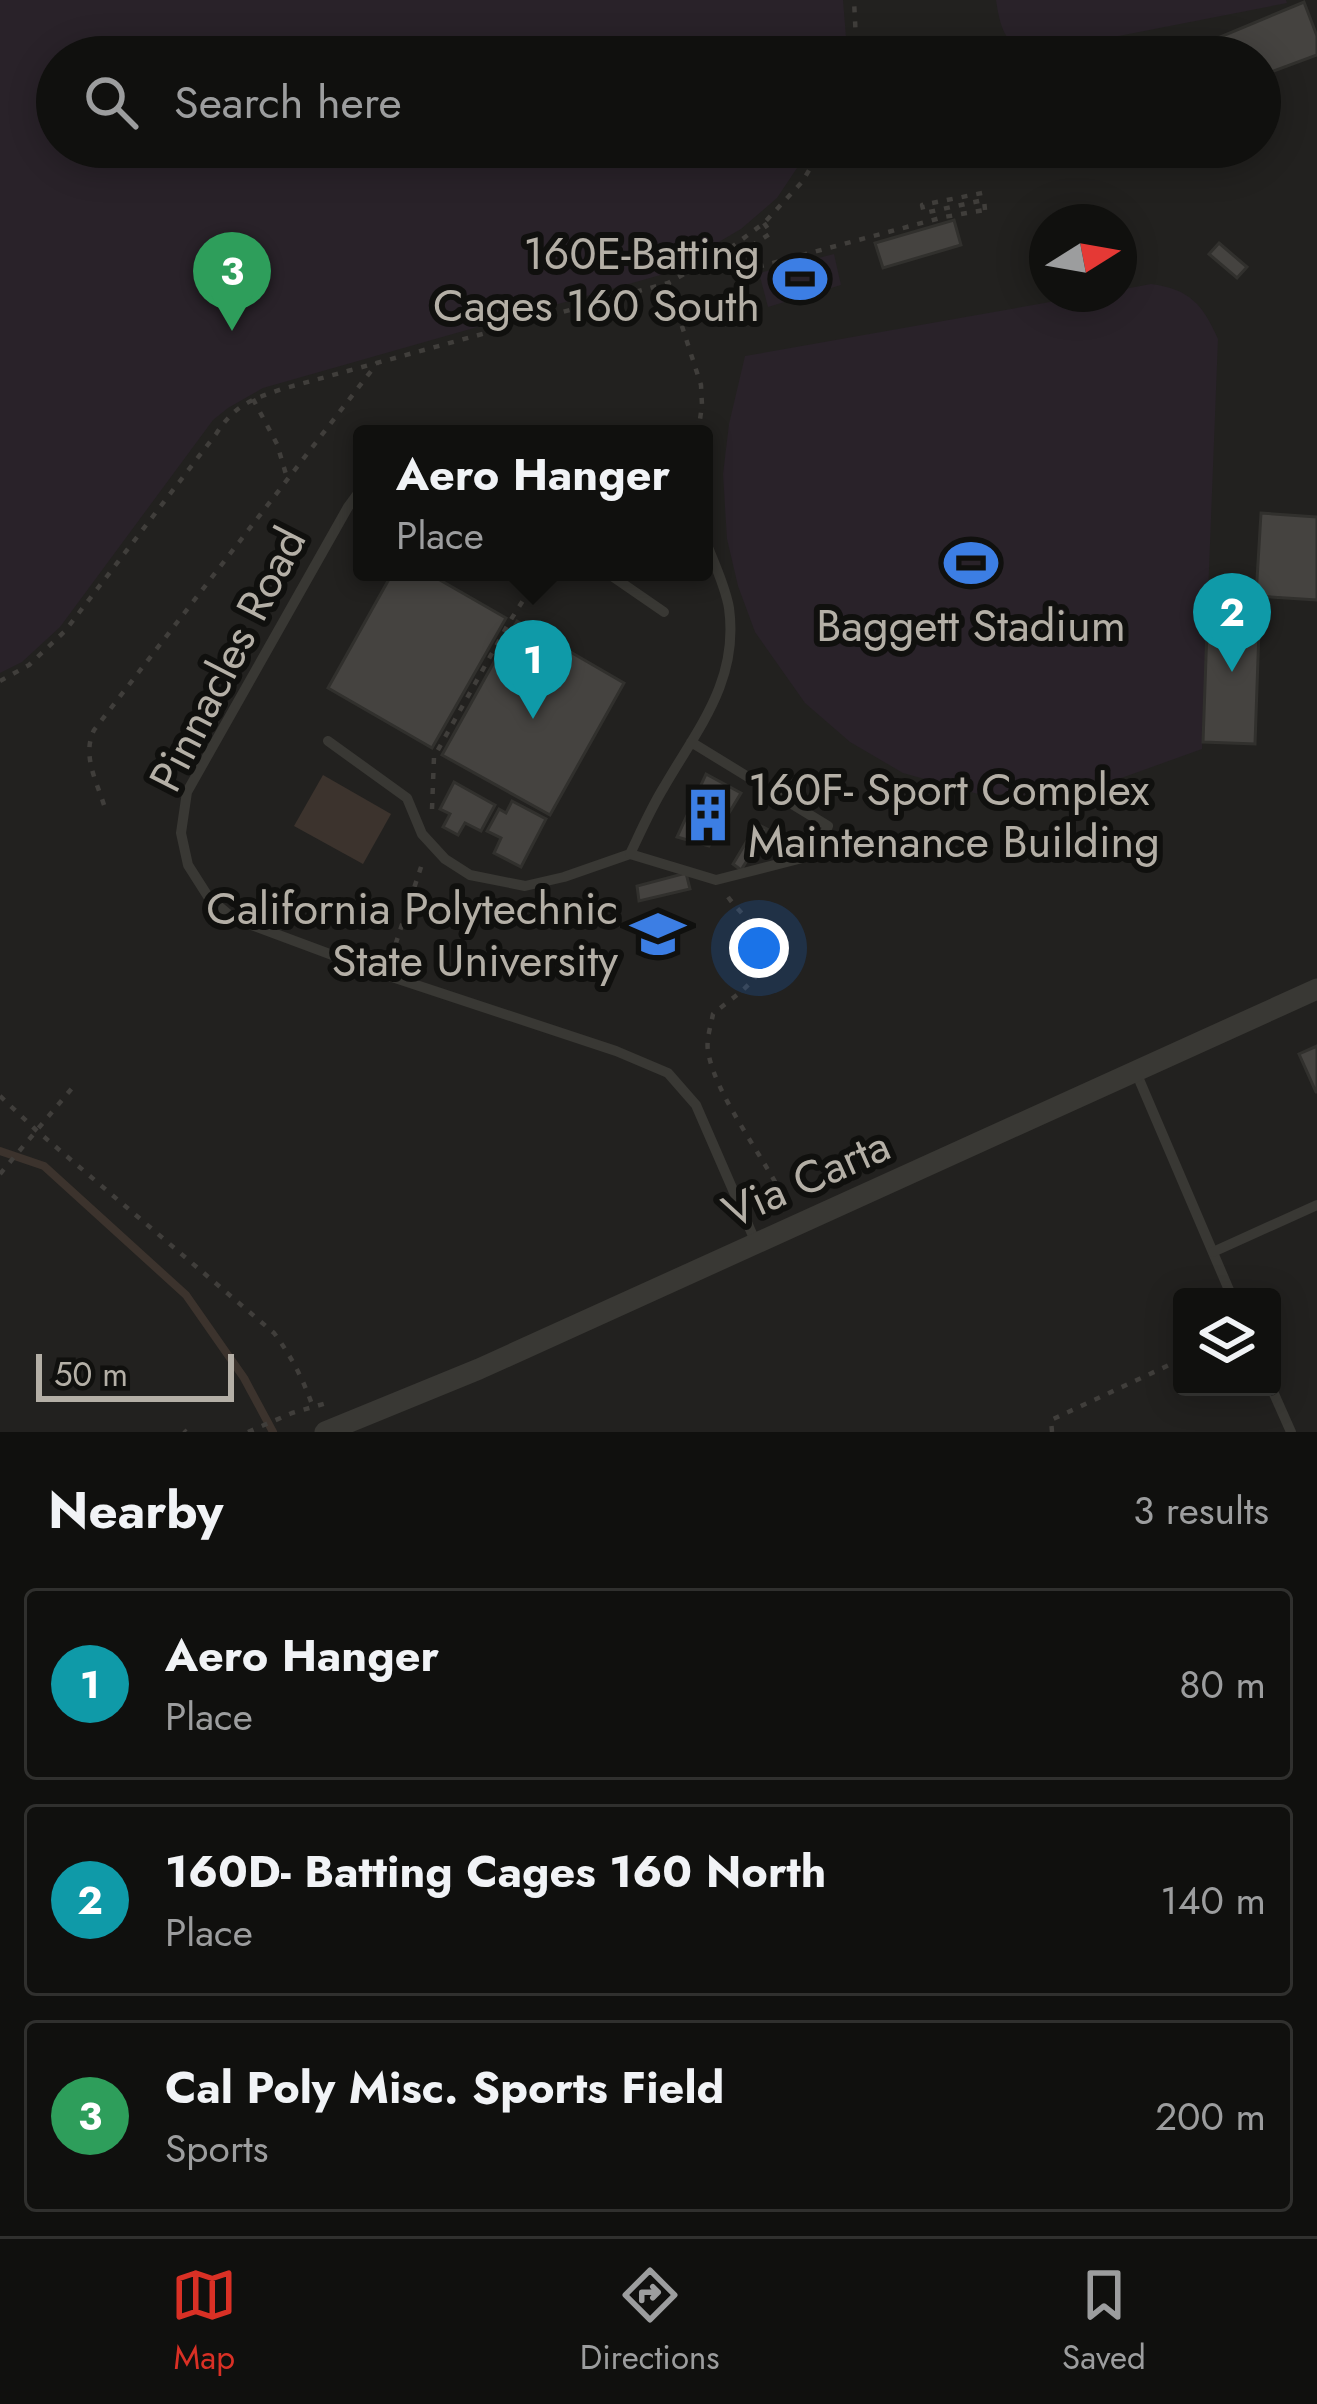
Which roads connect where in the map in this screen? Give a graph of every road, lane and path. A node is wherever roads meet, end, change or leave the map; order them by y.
1 (854, 0) edge
2 (856, 36) edge
3 (810, 168) edge
4 (986, 192) dead end
5 (764, 223) junction
6 (668, 283) junction
7 (377, 362) junction
8 (253, 399) junction
9 (699, 425) edge
10 (288, 481) junction
11 (353, 500) edge
12 (713, 562) edge
13 (536, 581) edge
14 (619, 581) edge
15 (664, 612) dead end
16 (0, 681) edge
17 (328, 741) dead end
18 (691, 742) junction
19 (104, 805) dead end
20 (430, 842) junction
21 (630, 854) junction
22 (716, 880) junction
23 (389, 967) dead end
24 (1317, 989) edge
25 (1135, 1070) junction
26 (73, 1087) dead end
27 (0, 1096) edge
28 (36, 1130) junction
29 (0, 1174) edge
30 (1317, 1205) edge
31 (796, 1224) junction
32 (756, 1244) junction
33 (1213, 1252) junction
34 (1228, 1288) edge
35 (1173, 1363) edge
36 (1275, 1396) edge
37 (292, 1413) dead end
38 (321, 1425) edge
39 (248, 1432) edge
40 (1052, 1432) edge
41 (1291, 1432) edge

1 - 2 path
3 - 5 path
4 - 5 path
5 - 6 path
6 - 7 path
6 - 9 path
7 - 8 path
7 - 10 path
8 - 10 path
8 - 16 path
10 - 19 path
11 - 32 lane, Pinnacles Road
12 - 18 lane
13 - 20 path
14 - 15 lane
17 - 20 lane
18 - 21 lane
18 - 22 lane
20 - 21 lane
20 - 23 path
21 - 22 lane
22 - 31 path
24 - 25 street, Via Carta
25 - 31 street, Via Carta
25 - 33 lane
26 - 28 path
27 - 28 path
28 - 29 path
28 - 38 path
30 - 33 lane
31 - 32 street, Via Carta
32 - 38 street, Via Carta
33 - 34 lane
35 - 40 path
36 - 41 lane
37 - 39 path

